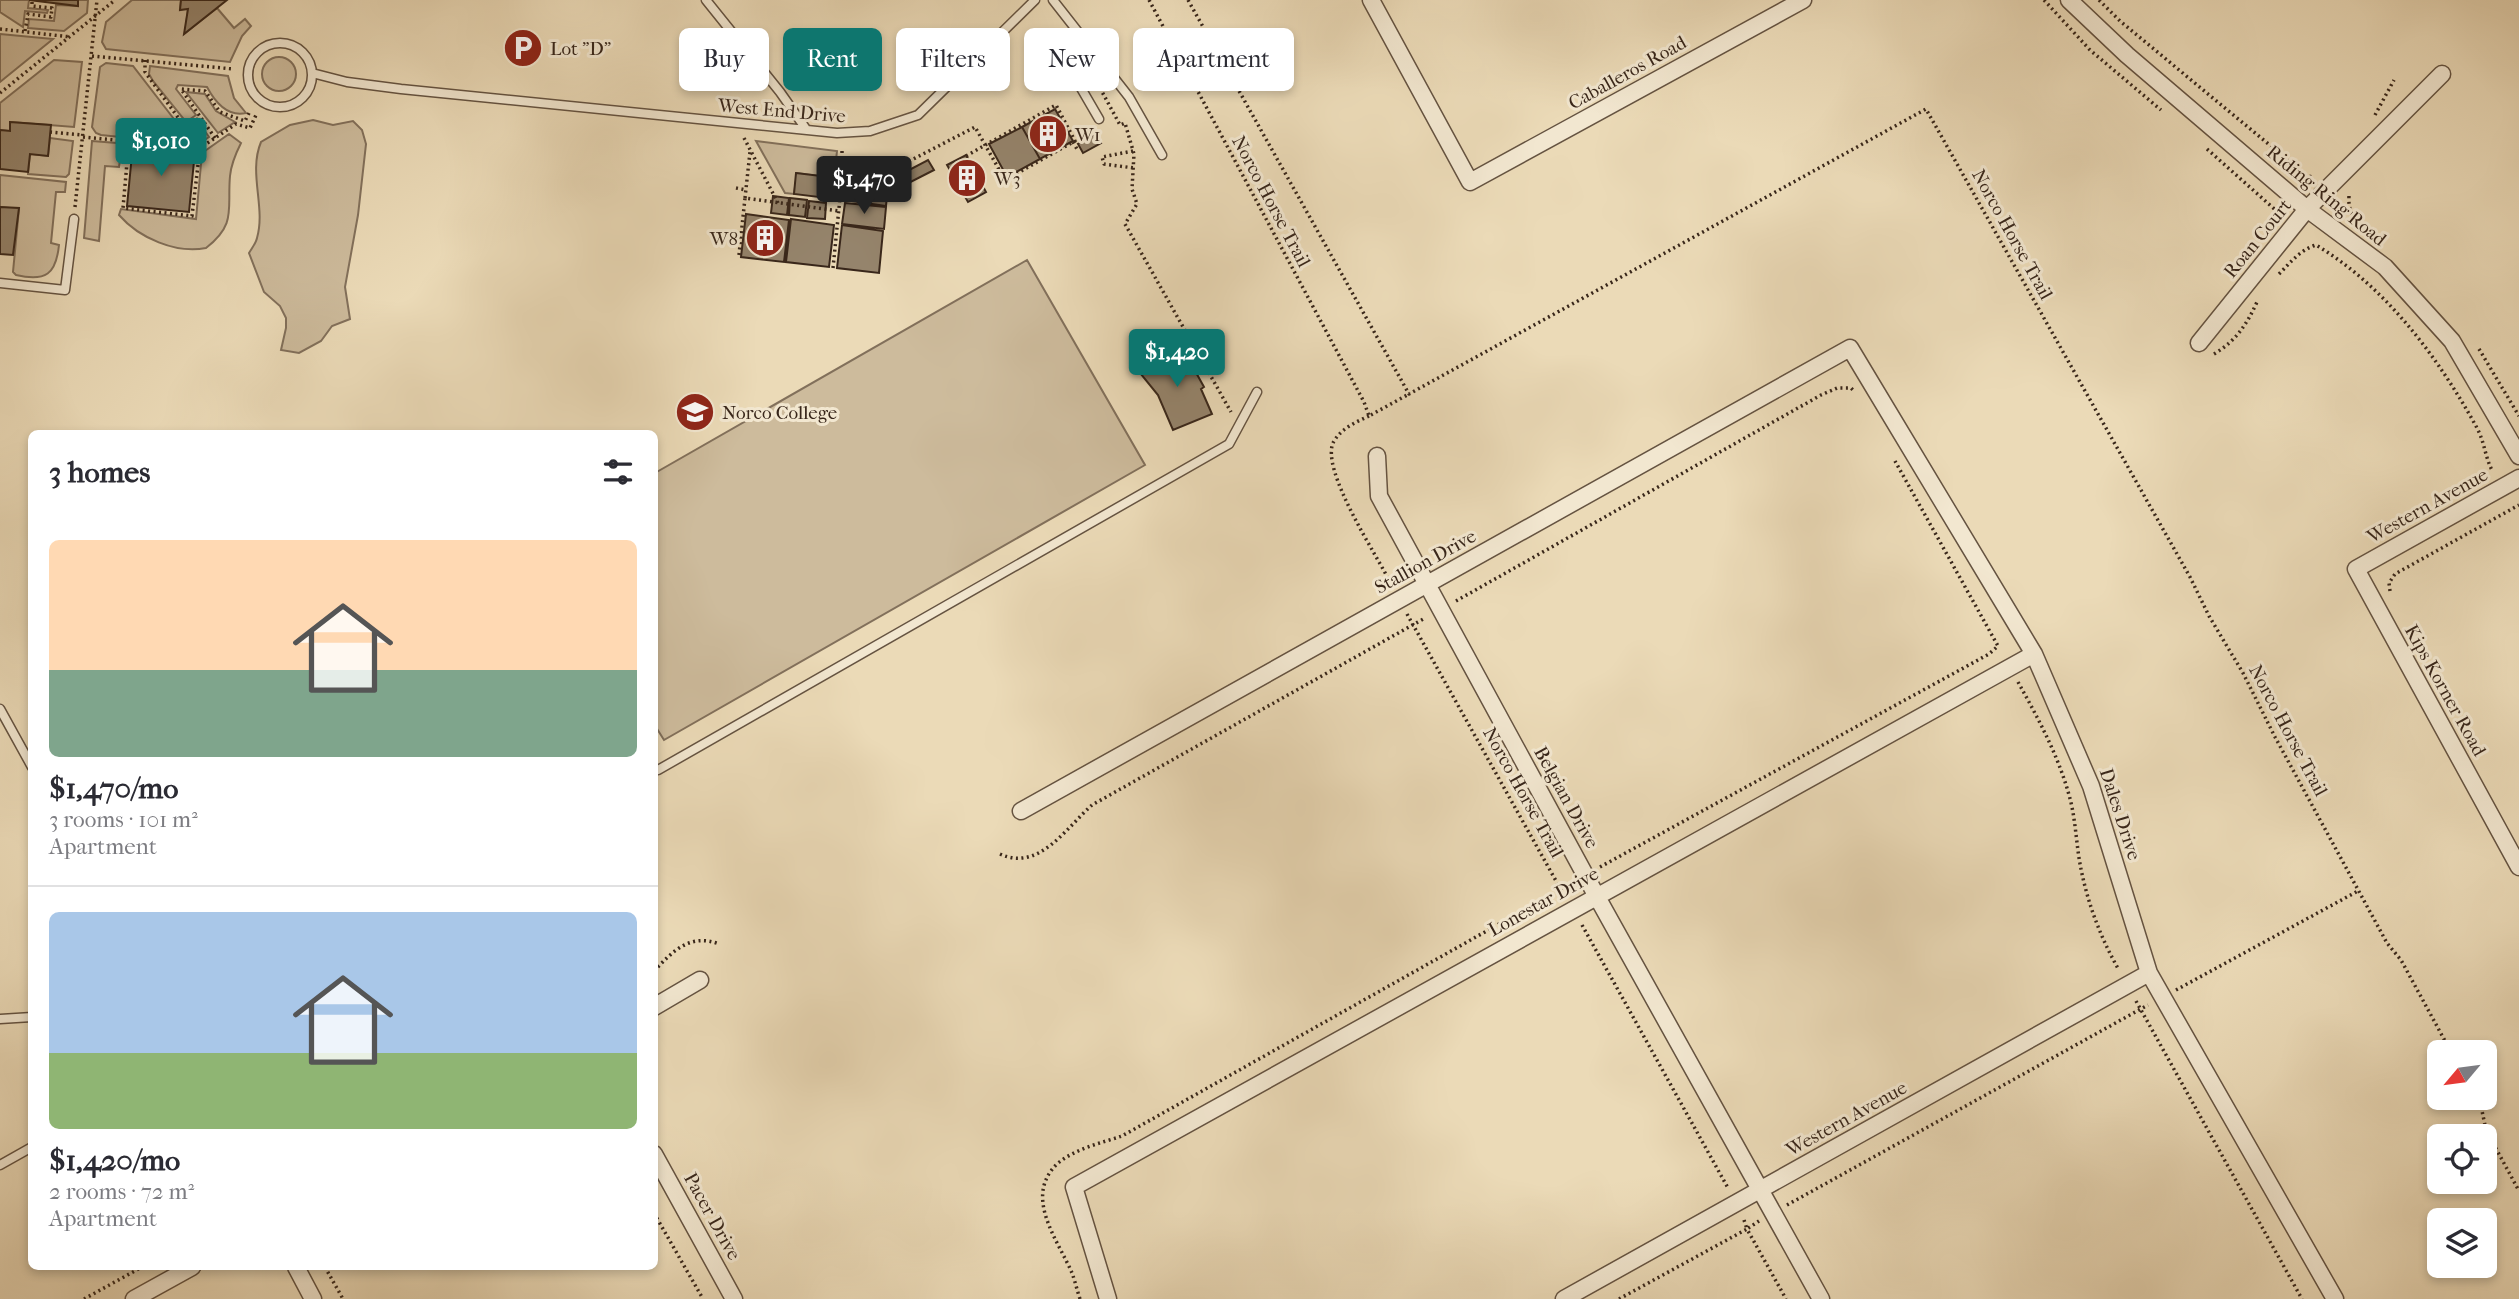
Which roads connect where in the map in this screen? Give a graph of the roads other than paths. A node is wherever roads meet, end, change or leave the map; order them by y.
1 (705, 0) edge
2 (1034, 0) edge
3 (1054, 0) edge
4 (1371, 0) edge
5 (1803, 0) edge
6 (2069, 0) edge
7 (1077, 28) edge
8 (312, 74) junction
9 (2442, 74) dead end
10 (1119, 83) edge
11 (1083, 91) edge
12 (1099, 119) dead end
13 (806, 130) junction
14 (1162, 155) dead end
15 (2307, 209) junction
16 (74, 219) road end
17 (0, 283) edge
18 (2199, 344) dead end
19 (1850, 348) joint
20 (1257, 392) dead end
21 (1377, 456) dead end
22 (2519, 456) edge
23 (2519, 478) edge
24 (2356, 569) joint
25 (1427, 584) junction
26 (2034, 654) junction
27 (0, 709) edge
28 (28, 760) edge
29 (658, 770) dead end
30 (1021, 811) dead end
31 (2519, 867) edge
32 (1596, 895) junction
33 (2149, 973) junction
34 (700, 980) dead end
35 (658, 1005) edge
36 (28, 1017) edge
37 (0, 1019) edge
38 (28, 1149) edge
39 (658, 1161) edge
40 (0, 1164) edge
41 (1760, 1190) junction
42 (187, 1270) edge
43 (298, 1270) edge
44 (134, 1299) edge
45 (313, 1299) edge
46 (734, 1299) edge
47 (1108, 1299) edge
48 (1564, 1299) edge
49 (1821, 1299) edge
50 (2335, 1299) edge

1 - 13 lane
2 - 13 lane, West End Drive
3 - 7 lane
4 - 5 street, Caballeros Road
6 - 15 street, Riding Ring Road
8 - 8 lane
8 - 13 lane, West End Drive
9 - 15 street, Roan Court
10 - 14 lane
11 - 12 lane
15 - 18 street, Roan Court
15 - 22 street, Riding Ring Road
16 - 17 lane
19 - 25 street, Stallion Drive
19 - 26 street, Dales Drive
20 - 29 lane
21 - 25 street, Belgian Drive
23 - 24 street, Western Avenue
24 - 31 street, Kips Korner Road
25 - 30 street, Stallion Drive
25 - 32 street, Belgian Drive
26 - 32 street, Lonestar Drive
26 - 33 street, Dales Drive
27 - 28 lane
32 - 41 street, Belgian Drive
32 - 47 street, Lonestar Drive
33 - 41 street, Western Avenue
33 - 50 street, Dales Drive
34 - 35 street
36 - 37 lane
38 - 40 lane
39 - 46 street, Pacer Drive
41 - 48 street, Western Avenue
41 - 49 street, Belgian Drive
42 - 44 street
43 - 45 street

